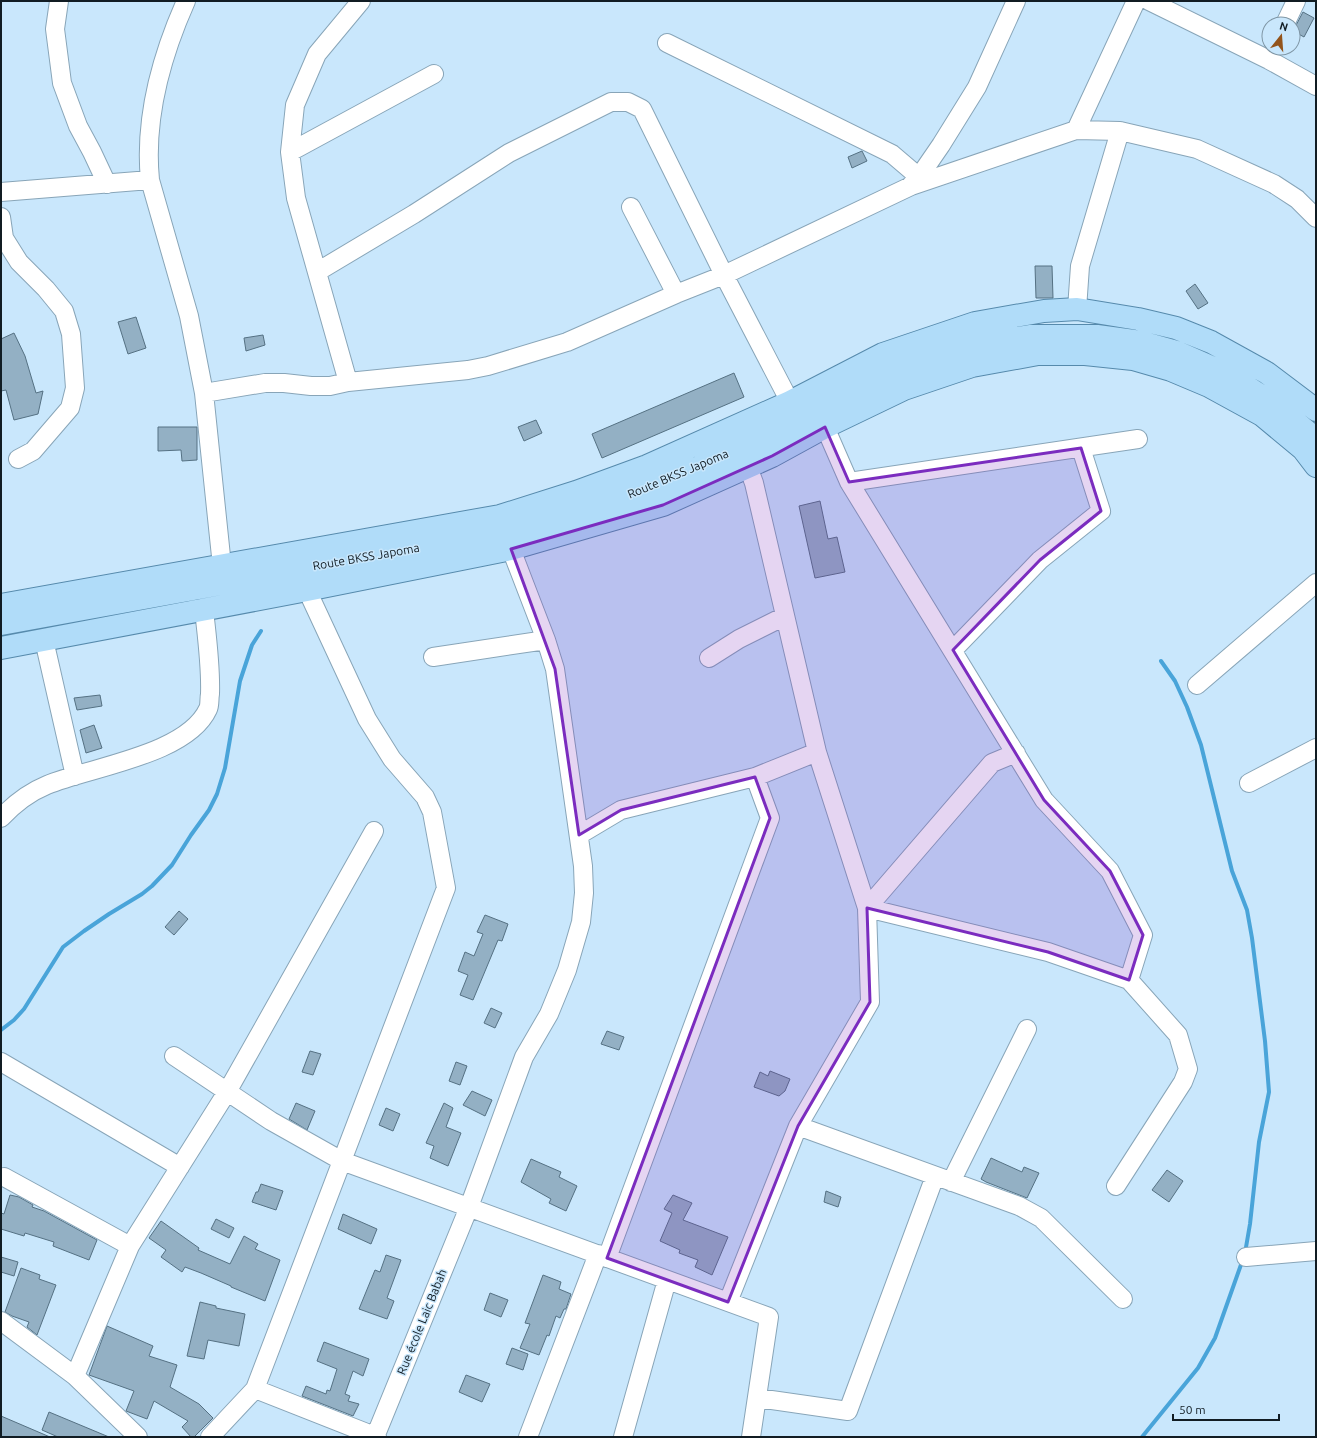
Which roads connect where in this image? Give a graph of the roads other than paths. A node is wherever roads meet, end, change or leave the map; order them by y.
1 (60, 1) edge
2 (186, 1) edge
3 (361, 1) edge
4 (1016, 1) edge
5 (1136, 1) edge
6 (1296, 1) edge
7 (1155, 2) edge
8 (1289, 16) edge
9 (667, 43) dead end
10 (1261, 50) edge
11 (1274, 56) edge
12 (434, 74) dead end
13 (1316, 86) edge
14 (1076, 130) junction
15 (1120, 131) junction
16 (290, 152) junction
17 (150, 180) junction
18 (915, 182) junction
19 (107, 184) junction
20 (1, 192) edge
21 (631, 207) dead end
22 (1, 217) edge
23 (1316, 218) edge
24 (317, 272) junction
25 (724, 275) junction
26 (676, 294) junction
27 (1077, 309) junction
28 (348, 382) junction
29 (204, 393) junction
30 (790, 402) junction
31 (1316, 410) edge
32 (825, 427) junction
33 (1138, 439) dead end
34 (1316, 439) edge
35 (1081, 448) junction
36 (18, 459) dead end
37 (1316, 466) edge
38 (748, 467) junction
39 (849, 482) junction
40 (511, 549) junction
41 (222, 566) junction
42 (1316, 583) edge
43 (307, 590) junction
44 (1, 605) edge
45 (204, 610) junction
46 (785, 616) junction
47 (1, 624) edge
48 (44, 640) junction
49 (546, 640) junction
50 (1, 648) edge
51 (953, 650) junction
52 (433, 657) dead end
53 (709, 658) dead end
54 (1197, 685) dead end
55 (1316, 748) edge
56 (818, 752) junction
57 (1016, 752) junction
58 (75, 776) junction
59 (754, 777) junction
60 (1249, 783) dead end
61 (1, 818) edge
62 (374, 830) dead end
63 (579, 834) junction
64 (867, 908) junction
65 (1129, 980) junction
66 (1027, 1029) dead end
67 (174, 1056) dead end
68 (1, 1062) edge
69 (227, 1092) junction
70 (798, 1126) junction
71 (342, 1161) junction
72 (180, 1167) junction
73 (4, 1177) dead end
74 (943, 1179) junction
75 (1116, 1186) dead end
76 (469, 1207) junction
77 (130, 1246) junction
78 (1316, 1251) edge
79 (602, 1256) junction
80 (1246, 1257) dead end
81 (667, 1280) junction
82 (1123, 1299) dead end
83 (728, 1302) junction
84 (1, 1322) edge
85 (75, 1376) junction
86 (256, 1389) junction
87 (757, 1398) junction
88 (138, 1437) edge
89 (210, 1437) edge
90 (376, 1437) edge
91 (528, 1437) edge
92 (623, 1437) edge
93 (751, 1437) edge

1 - 19 street
2 - 17 street
3 - 16 street
4 - 18 street
5 - 14 street
6 - 8 street
7 - 10 street
9 - 18 street
11 - 13 street
12 - 16 street
14 - 15 street
14 - 18 street
15 - 23 street
15 - 27 street
16 - 24 street
17 - 19 street
17 - 29 street
18 - 25 street
19 - 20 street
21 - 26 street
22 - 36 street
24 - 25 street
24 - 28 street
25 - 26 street
25 - 30 street
26 - 28 street
27 - 30 main road
27 - 31 main road
28 - 29 street
29 - 41 street
30 - 41 main road
32 - 37 main road
32 - 38 main road
32 - 39 street
33 - 35 street
34 - 47 main road, Route BKSS Japoma
35 - 39 street
35 - 51 street
38 - 40 main road
38 - 46 street
39 - 51 street
40 - 43 main road
40 - 49 street, Rue école Laic Babah
41 - 44 main road
42 - 54 street
43 - 45 main road
43 - 71 street
45 - 48 main road
45 - 58 street
46 - 53 street
46 - 56 street
48 - 50 main road
48 - 58 street
49 - 52 street
49 - 63 street, Rue école Laic Babah
51 - 57 street
55 - 60 street
56 - 59 street
56 - 64 street
57 - 64 street
57 - 65 street
58 - 61 street
59 - 63 street
59 - 79 street
62 - 69 street
63 - 76 street, Rue école Laic Babah
64 - 65 street
64 - 70 street
65 - 75 street
66 - 74 street
67 - 69 street
68 - 72 street
69 - 71 street
69 - 72 street
70 - 74 street
70 - 83 street
71 - 76 street
71 - 86 street
72 - 77 street
73 - 77 street
74 - 82 street
74 - 87 street
76 - 79 street
76 - 90 street, Rue école Laic Babah
77 - 85 street
78 - 80 street
79 - 81 street
79 - 91 street
81 - 83 street
81 - 92 street
83 - 87 street
84 - 85 street
85 - 88 street
86 - 89 street
86 - 90 street
87 - 93 street

